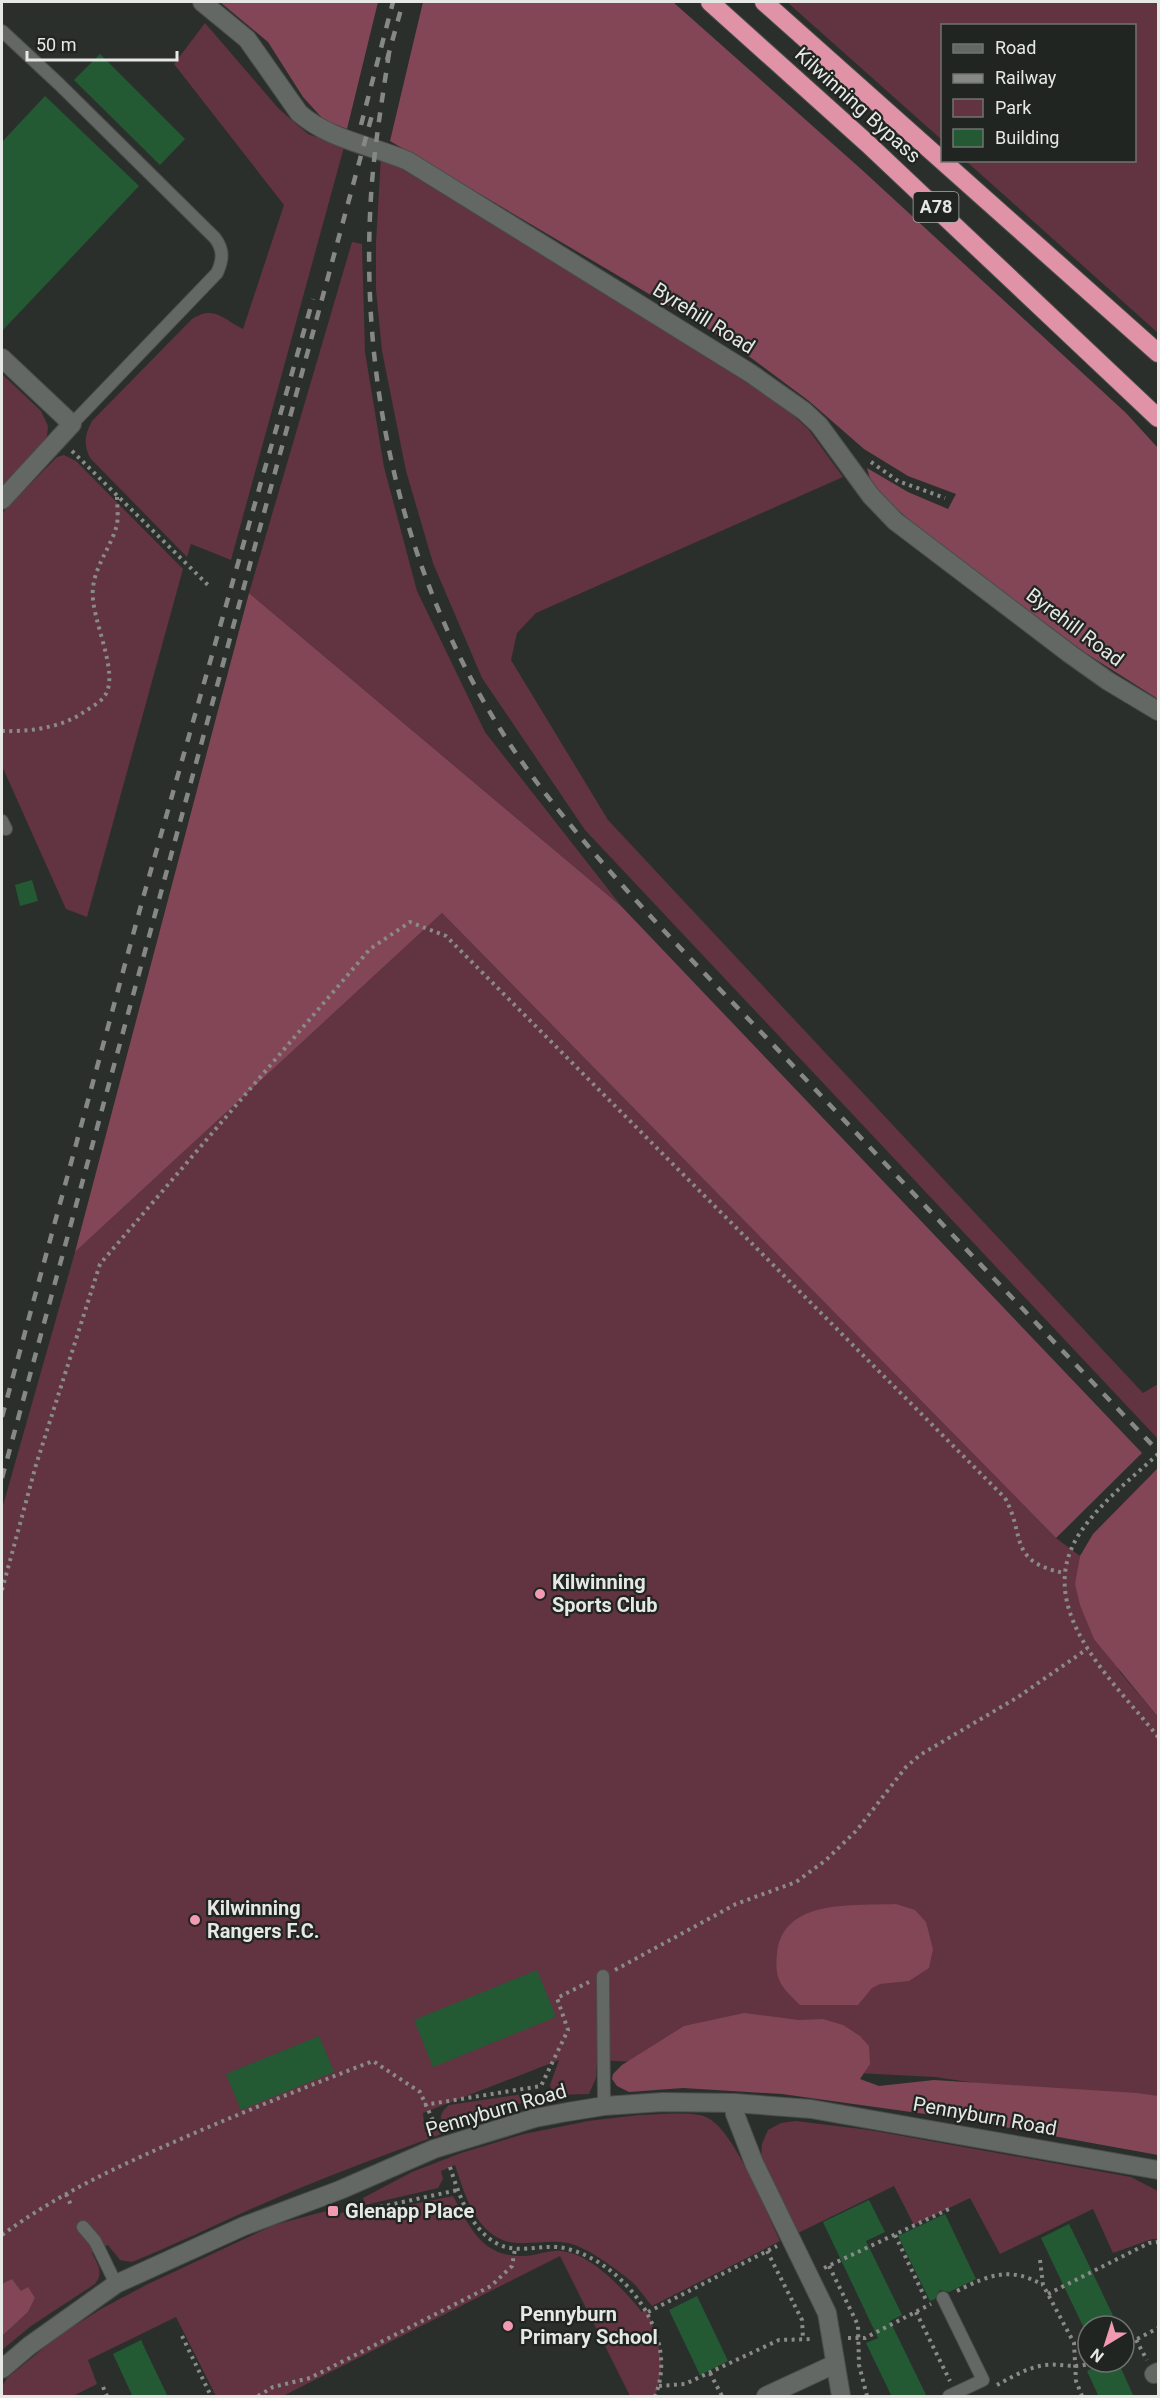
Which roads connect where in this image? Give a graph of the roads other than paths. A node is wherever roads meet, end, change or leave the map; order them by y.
1 (202, 2) edge
2 (710, 2) edge
3 (764, 2) edge
4 (2, 31) edge
5 (941, 160) edge
6 (944, 162) edge
7 (1158, 353) edge
8 (2, 358) edge
9 (1158, 418) edge
10 (72, 424) junction
11 (2, 500) edge
12 (1158, 711) edge
13 (603, 1976) road end
14 (734, 2103) junction
15 (604, 2106) junction
16 (1158, 2170) edge
17 (82, 2227) dead end
18 (116, 2284) junction
19 (943, 2298) dead end
20 (835, 2364) junction
21 (2, 2369) edge
22 (952, 2395) edge
23 (766, 2397) edge
24 (841, 2397) edge

1 - 12 street, Byrehill Road
2 - 9 highway, Kilwinning Bypass / A78
3 - 5 highway, Kilwinning Bypass / A78
4 - 10 lane
6 - 7 highway, Kilwinning Bypass / A78
8 - 10 street
10 - 11 street
13 - 15 lane
14 - 15 street, Pennyburn Road
14 - 16 street, Pennyburn Road
14 - 20 street
15 - 18 street, Pennyburn Road
17 - 18 lane
18 - 21 street, Pennyburn Road
19 - 22 lane
20 - 23 street
20 - 24 street

